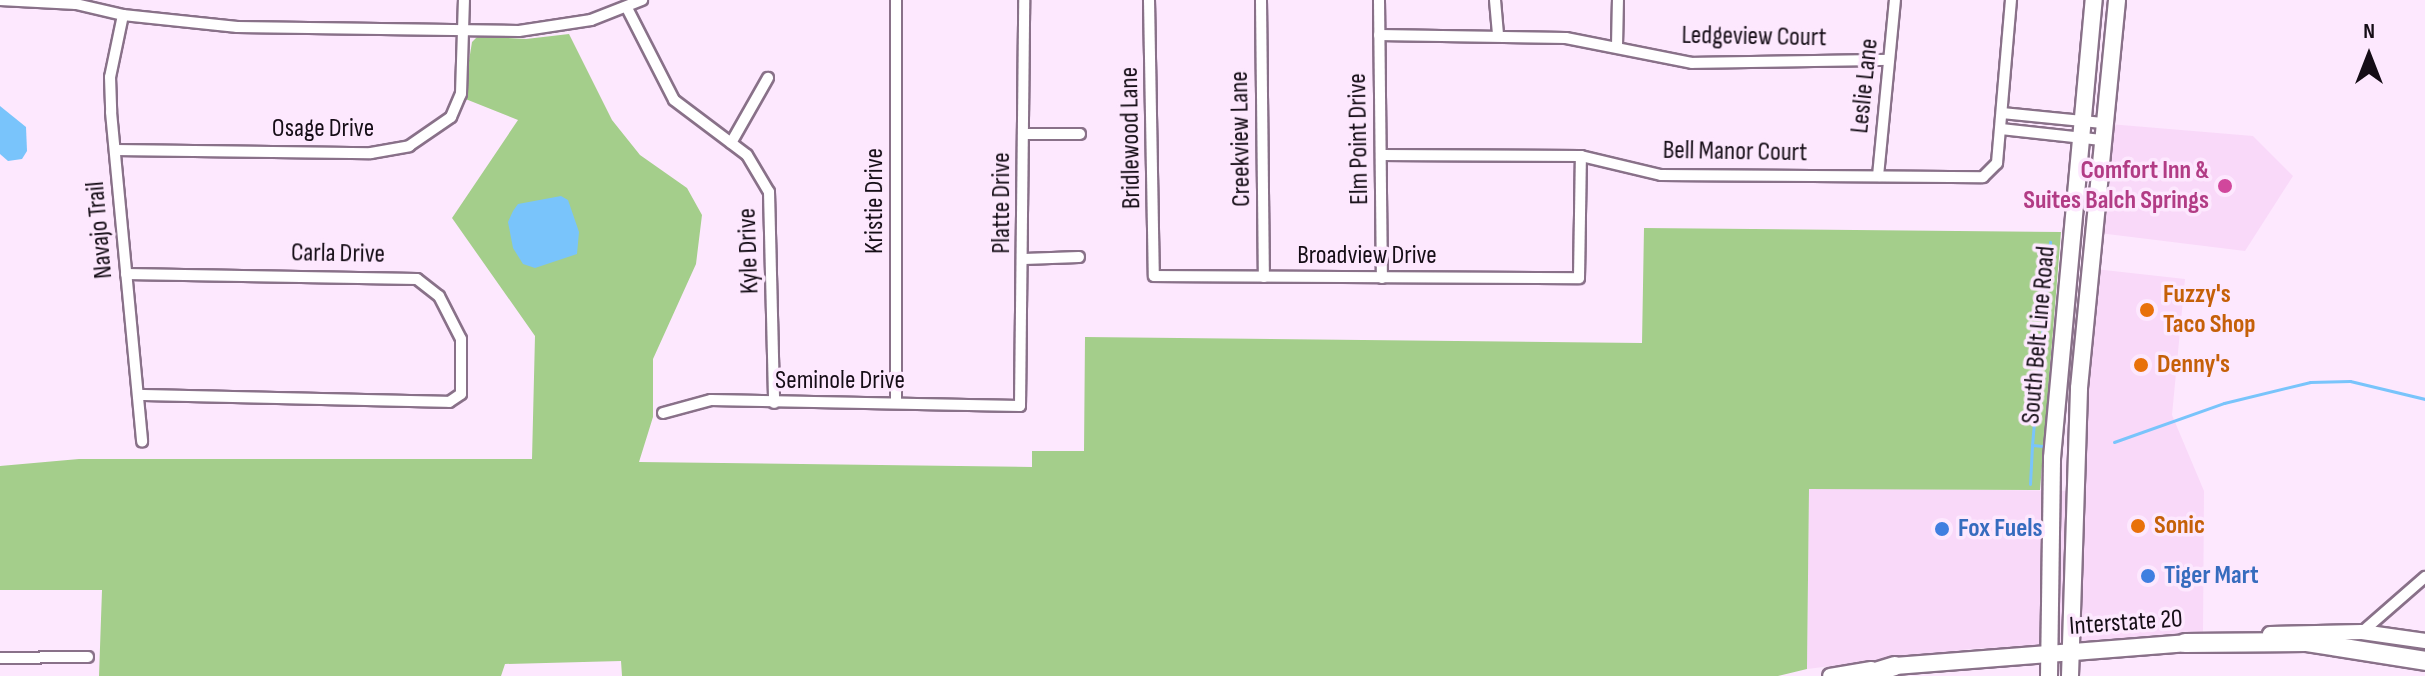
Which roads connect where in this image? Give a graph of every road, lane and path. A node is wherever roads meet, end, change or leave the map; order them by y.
1 (0, 0) edge
2 (464, 0) edge
3 (642, 0) edge
4 (896, 0) edge
5 (1024, 0) edge
6 (1149, 0) edge
7 (1261, 0) edge
8 (1379, 0) edge
9 (1495, 0) edge
10 (1618, 0) edge
11 (1895, 0) edge
12 (2011, 0) edge
13 (2094, 0) edge
14 (2117, 0) edge
15 (627, 8) junction
16 (123, 15) junction
17 (464, 31) junction
18 (1379, 35) junction
19 (1498, 36) junction
20 (1617, 46) junction
21 (1889, 60) junction
22 (768, 78) dead end
23 (2002, 113) junction
24 (2103, 123) junction
25 (2001, 129) junction
26 (2081, 130) junction
27 (1024, 134) junction
28 (1080, 134) dead end
29 (2101, 140) junction
30 (731, 143) junction
31 (115, 150) junction
32 (1381, 155) junction
33 (1581, 156) junction
34 (1878, 176) junction
35 (1079, 257) dead end
36 (1024, 259) junction
37 (126, 274) junction
38 (1154, 276) joint
39 (1264, 277) junction
40 (1382, 278) junction
41 (2064, 329) junction
42 (2084, 330) junction
43 (2059, 387) junction
44 (2079, 388) junction
45 (138, 395) junction
46 (774, 403) junction
47 (896, 403) junction
48 (1020, 406) joint
49 (663, 413) dead end
50 (142, 442) dead end
51 (2051, 500) junction
52 (2074, 500) junction
53 (2425, 577) edge
54 (2362, 632) junction
55 (2425, 641) edge
56 (2185, 643) junction
57 (2071, 651) junction
58 (2049, 652) junction
59 (88, 657) dead end
60 (0, 658) edge
61 (2425, 661) edge
62 (1895, 666) junction
63 (1830, 676) edge
64 (1862, 676) edge
65 (2049, 676) edge
66 (2070, 676) edge

1 - 16 street
2 - 17 street, Osage Drive
3 - 15 street
4 - 47 street, Kristie Drive
5 - 27 street, Platte Drive
6 - 38 street, Bridlewood Lane
7 - 39 street, Creekview Lane
8 - 18 street, Elm Point Drive
9 - 19 street
10 - 20 street
11 - 21 street, Leslie Lane
12 - 23 street
13 - 26 main road, South Belt Line Road
14 - 24 main road, South Belt Line Road
15 - 17 street
15 - 30 street, Kyle Drive
16 - 17 street
16 - 31 street, Navajo Trail
17 - 31 street, Osage Drive
18 - 19 street, Ledgeview Court
18 - 32 street, Elm Point Drive
19 - 20 street, Ledgeview Court
20 - 21 street, Ledgeview Court
21 - 34 street, Leslie Lane
22 - 30 street
23 - 25 street
23 - 26 street
24 - 26 street
24 - 29 main road, South Belt Line Road
25 - 26 street
25 - 34 street, Bell Manor Court
26 - 29 street
26 - 41 main road, South Belt Line Road
27 - 28 street
27 - 36 street, Platte Drive
29 - 42 main road, South Belt Line Road
30 - 46 street, Kyle Drive
31 - 37 street, Navajo Trail
32 - 33 street, Bell Manor Court
32 - 40 street, Elm Point Drive
33 - 34 street, Bell Manor Court
33 - 40 street, Broadview Drive
35 - 36 street
36 - 48 street, Platte Drive
37 - 45 street, Navajo Trail
37 - 45 street, Carla Drive
38 - 39 street, Broadview Drive
39 - 40 street, Broadview Drive
41 - 42 main road
41 - 43 main road, South Belt Line Road
42 - 44 main road, South Belt Line Road
43 - 44 main road
43 - 51 main road, South Belt Line Road
44 - 52 main road, South Belt Line Road
45 - 50 street, Navajo Trail
46 - 47 street, Seminole Drive
46 - 49 street, Seminole Drive
47 - 48 street, Seminole Drive
51 - 52 main road
51 - 58 main road, South Belt Line Road
52 - 57 main road, South Belt Line Road
53 - 54 street
54 - 55 main road, Interstate 20
54 - 56 main road, Interstate 20
56 - 57 main road, Interstate 20
56 - 61 highway
57 - 58 main road, Interstate 20
57 - 66 main road, South Belt Line Road
58 - 62 main road, Interstate 20
58 - 65 main road, South Belt Line Road
59 - 60 street
62 - 63 main road, Interstate 20
62 - 64 highway

